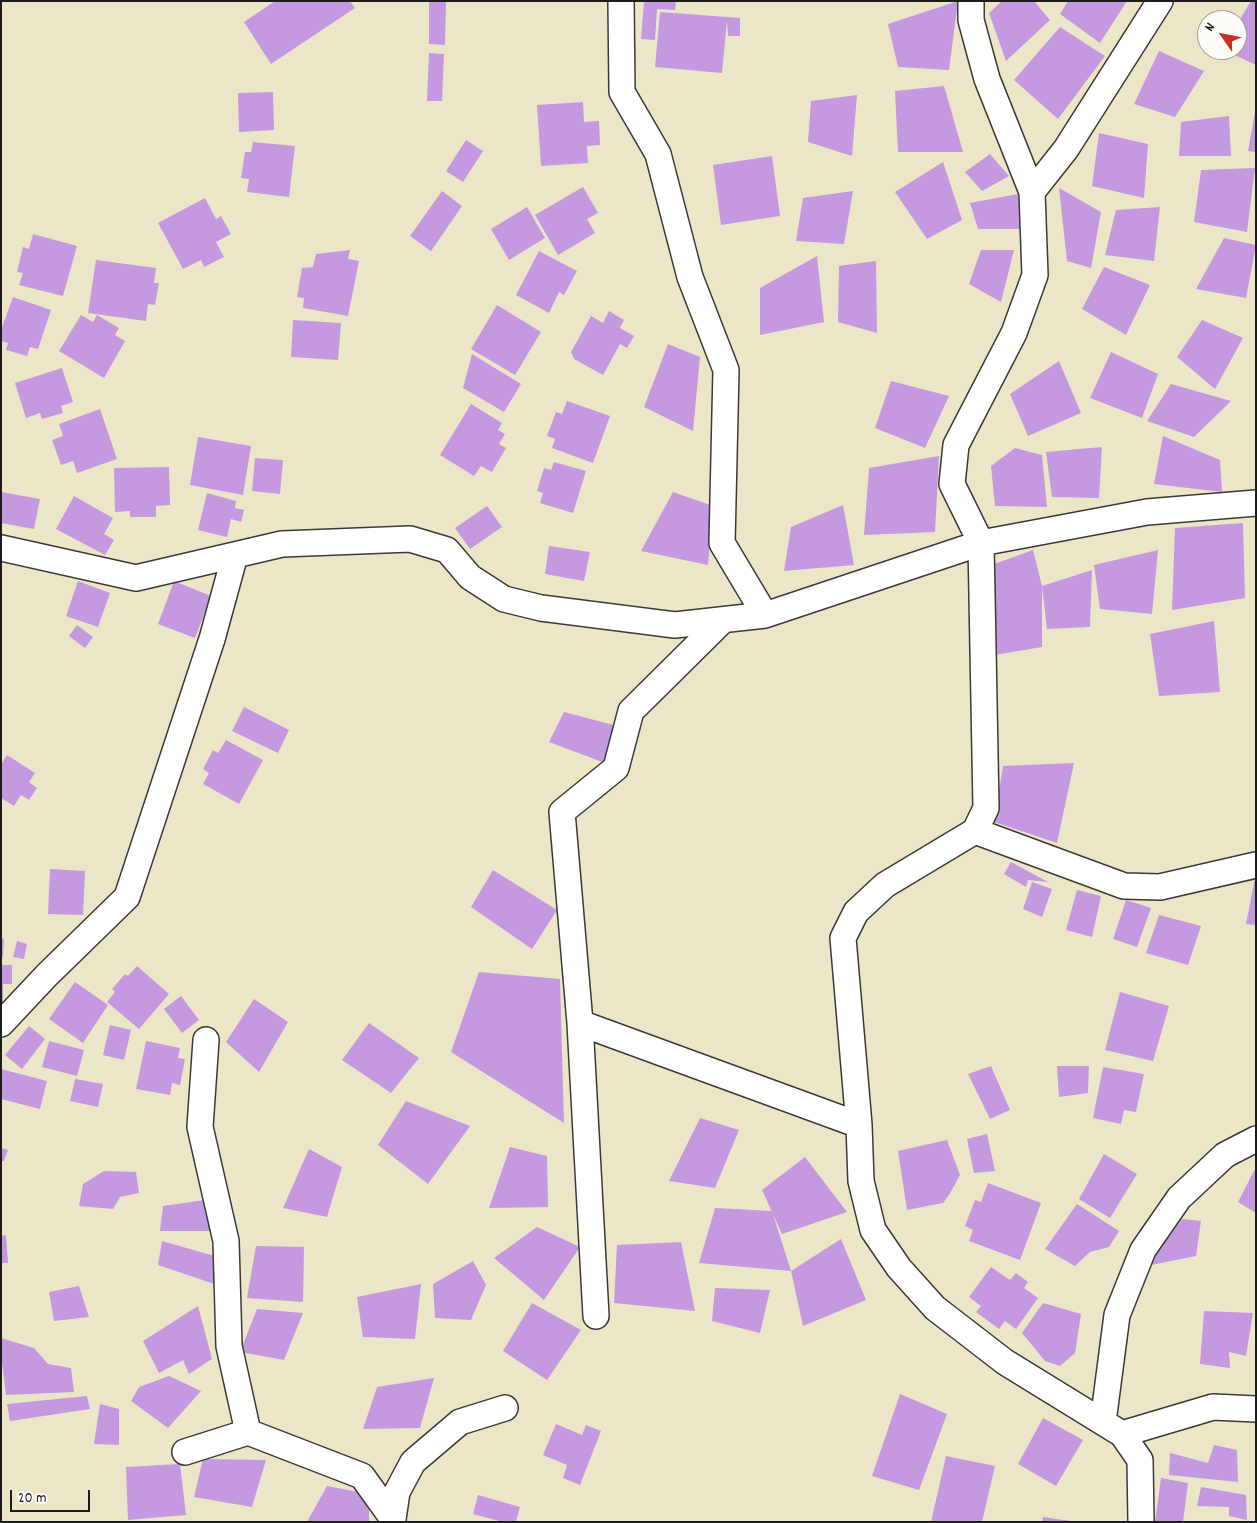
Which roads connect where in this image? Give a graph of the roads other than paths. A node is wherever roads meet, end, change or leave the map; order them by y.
1 (622, 1) edge
2 (971, 1) edge
3 (1160, 1) edge
4 (1032, 192) junction
5 (1256, 502) edge
6 (981, 543) junction
7 (1, 548) edge
8 (234, 555) junction
9 (766, 615) junction
10 (723, 620) junction
11 (975, 831) junction
12 (1256, 865) edge
13 (580, 1023) junction
14 (1, 1024) edge
15 (206, 1040) dead end
16 (859, 1126) junction
17 (1256, 1139) edge
18 (596, 1316) dead end
19 (505, 1408) dead end
20 (1256, 1409) edge
21 (1112, 1428) junction
22 (248, 1432) junction
23 (185, 1452) dead end
24 (393, 1520) edge
25 (1141, 1522) edge

1 - 9 street
2 - 4 street
3 - 4 street
4 - 6 street
5 - 6 street
6 - 9 street
6 - 11 street
7 - 8 street
8 - 10 street
8 - 14 street
9 - 10 street
10 - 13 street
11 - 12 street
11 - 16 street
13 - 16 street
13 - 18 street
15 - 22 street
16 - 21 street
17 - 21 street
19 - 24 street
20 - 21 street
21 - 25 street
22 - 23 street
22 - 24 street

